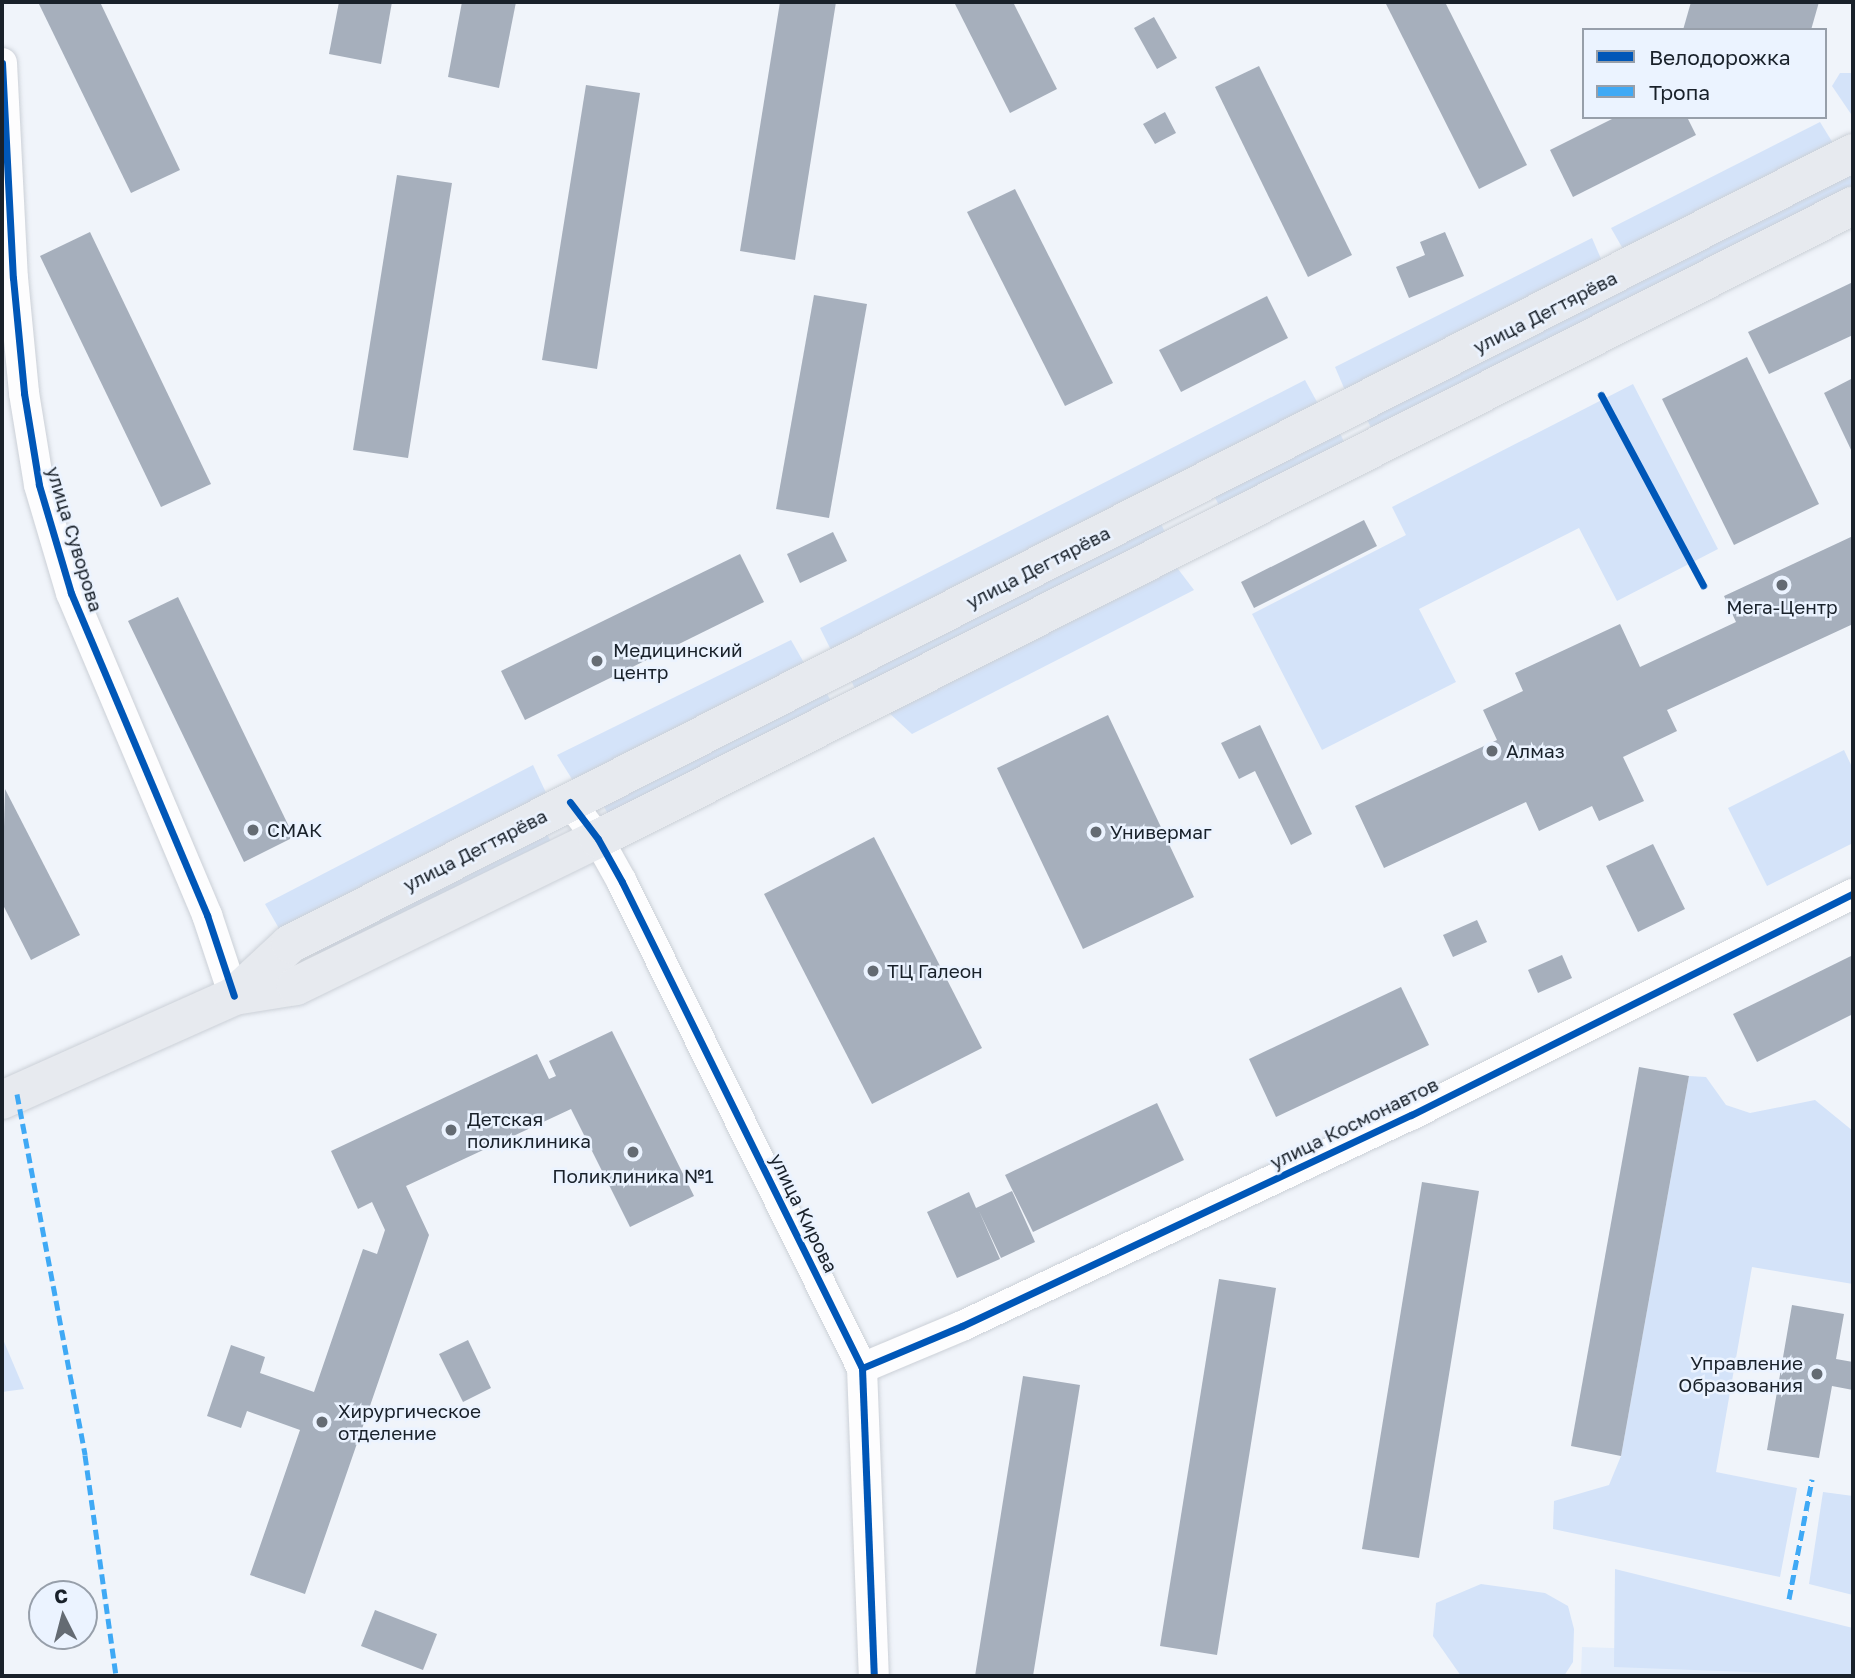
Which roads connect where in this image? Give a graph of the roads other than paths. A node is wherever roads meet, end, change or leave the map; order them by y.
1 (2, 63) edge
2 (1853, 153) edge
3 (1853, 206) edge
4 (570, 802) junction
5 (598, 839) junction
6 (1853, 894) edge
7 (234, 996) junction
8 (2, 1100) edge
9 (862, 1368) junction
10 (874, 1676) edge

1 - 7 street, улица Суворова
2 - 4 main road, улица Дегтярёва
3 - 5 main road, улица Дегтярёва
4 - 5 street, улица Кирова
4 - 7 main road, улица Дегтярёва
5 - 7 main road, улица Дегтярёва
5 - 9 street, улица Кирова
6 - 9 street, улица Космонавтов
7 - 8 main road, улица Дегтярёва
9 - 10 street, улица Кирова

